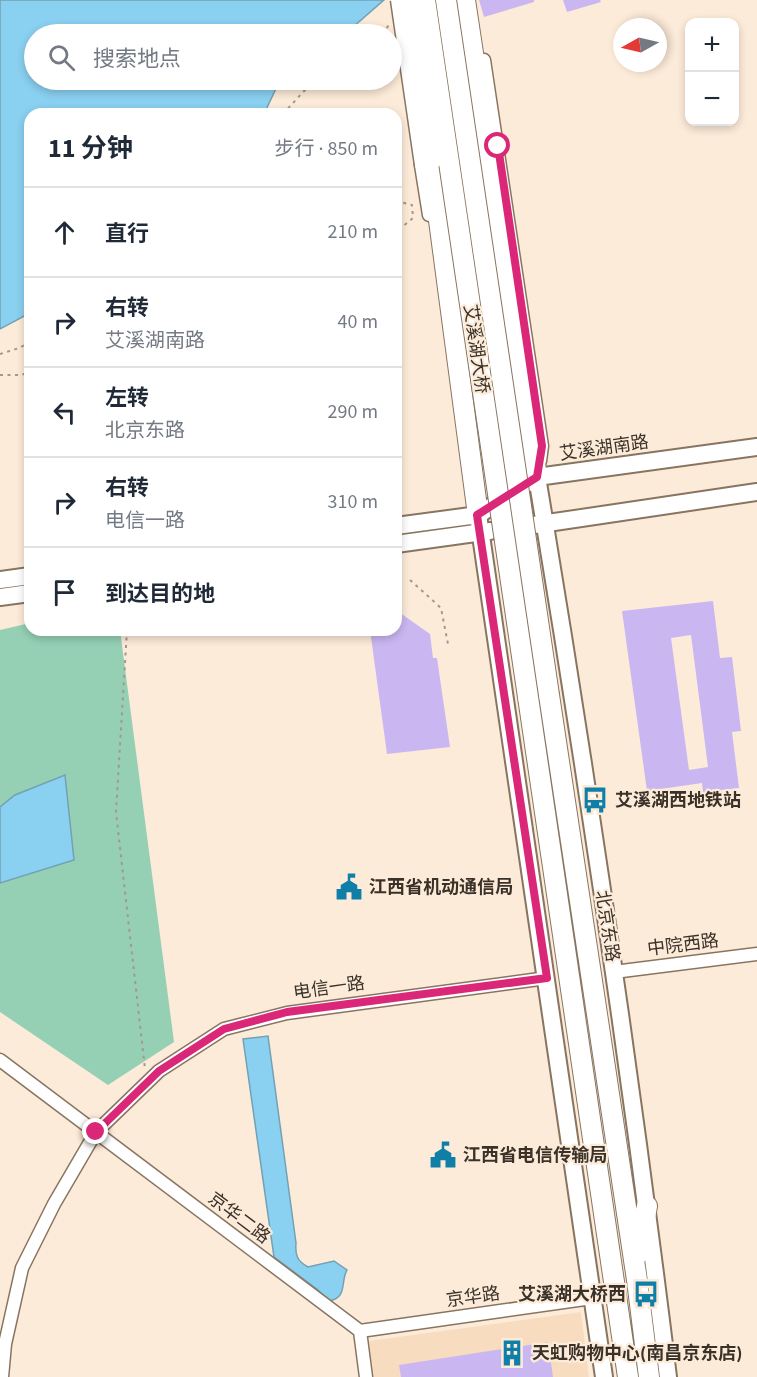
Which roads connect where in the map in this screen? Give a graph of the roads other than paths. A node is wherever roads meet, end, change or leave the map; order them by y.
1 (397, 0) edge
2 (407, 0) edge
3 (425, 0) edge
4 (446, 0) edge
5 (465, 0) edge
6 (474, 0) edge
7 (401, 24) edge
8 (402, 28) edge
9 (426, 163) junction
10 (757, 447) edge
11 (537, 477) junction
12 (757, 492) edge
13 (545, 523) junction
14 (479, 524) junction
15 (402, 526) edge
16 (402, 543) edge
17 (24, 577) edge
18 (0, 580) edge
19 (24, 594) edge
20 (0, 597) edge
21 (549, 695) joint
22 (757, 954) edge
23 (614, 972) junction
24 (547, 978) junction
25 (0, 1060) edge
26 (96, 1132) junction
27 (647, 1206) junction
28 (637, 1280) junction
29 (592, 1298) junction
30 (360, 1331) junction
31 (2, 1377) edge
32 (366, 1377) edge
33 (604, 1377) edge
34 (628, 1377) edge
35 (649, 1377) edge
36 (669, 1377) edge

1 - 7 street, bridge
2 - 9 main road, bridge
3 - 34 main road, 艾溪湖大桥, bridge
4 - 21 main road, 艾溪湖大桥, bridge
5 - 11 main road
6 - 11 street
8 - 9 street, bridge
9 - 14 main road
10 - 11 main road, 艾溪湖南路
11 - 13 main road, 北京东路
11 - 14 main road, 艾溪湖南路
12 - 13 main road, 艾溪湖南路
13 - 14 main road, 艾溪湖南路
13 - 23 main road, 北京东路
14 - 15 main road, 艾溪湖南路
14 - 16 main road, 艾溪湖南路
14 - 24 main road
17 - 18 main road
19 - 20 main road
21 - 28 main road, 北京东路
22 - 23 street, 中院西路
23 - 27 main road, 北京东路
24 - 26 street, 电信一路
24 - 29 main road
25 - 26 street, 京华二路
26 - 30 street, 京华二路
26 - 31 street, 电信一路
27 - 28 main road
27 - 36 main road, 北京东路
28 - 35 main road, 北京东路
29 - 30 street, 京华路
29 - 33 main road
30 - 32 street

